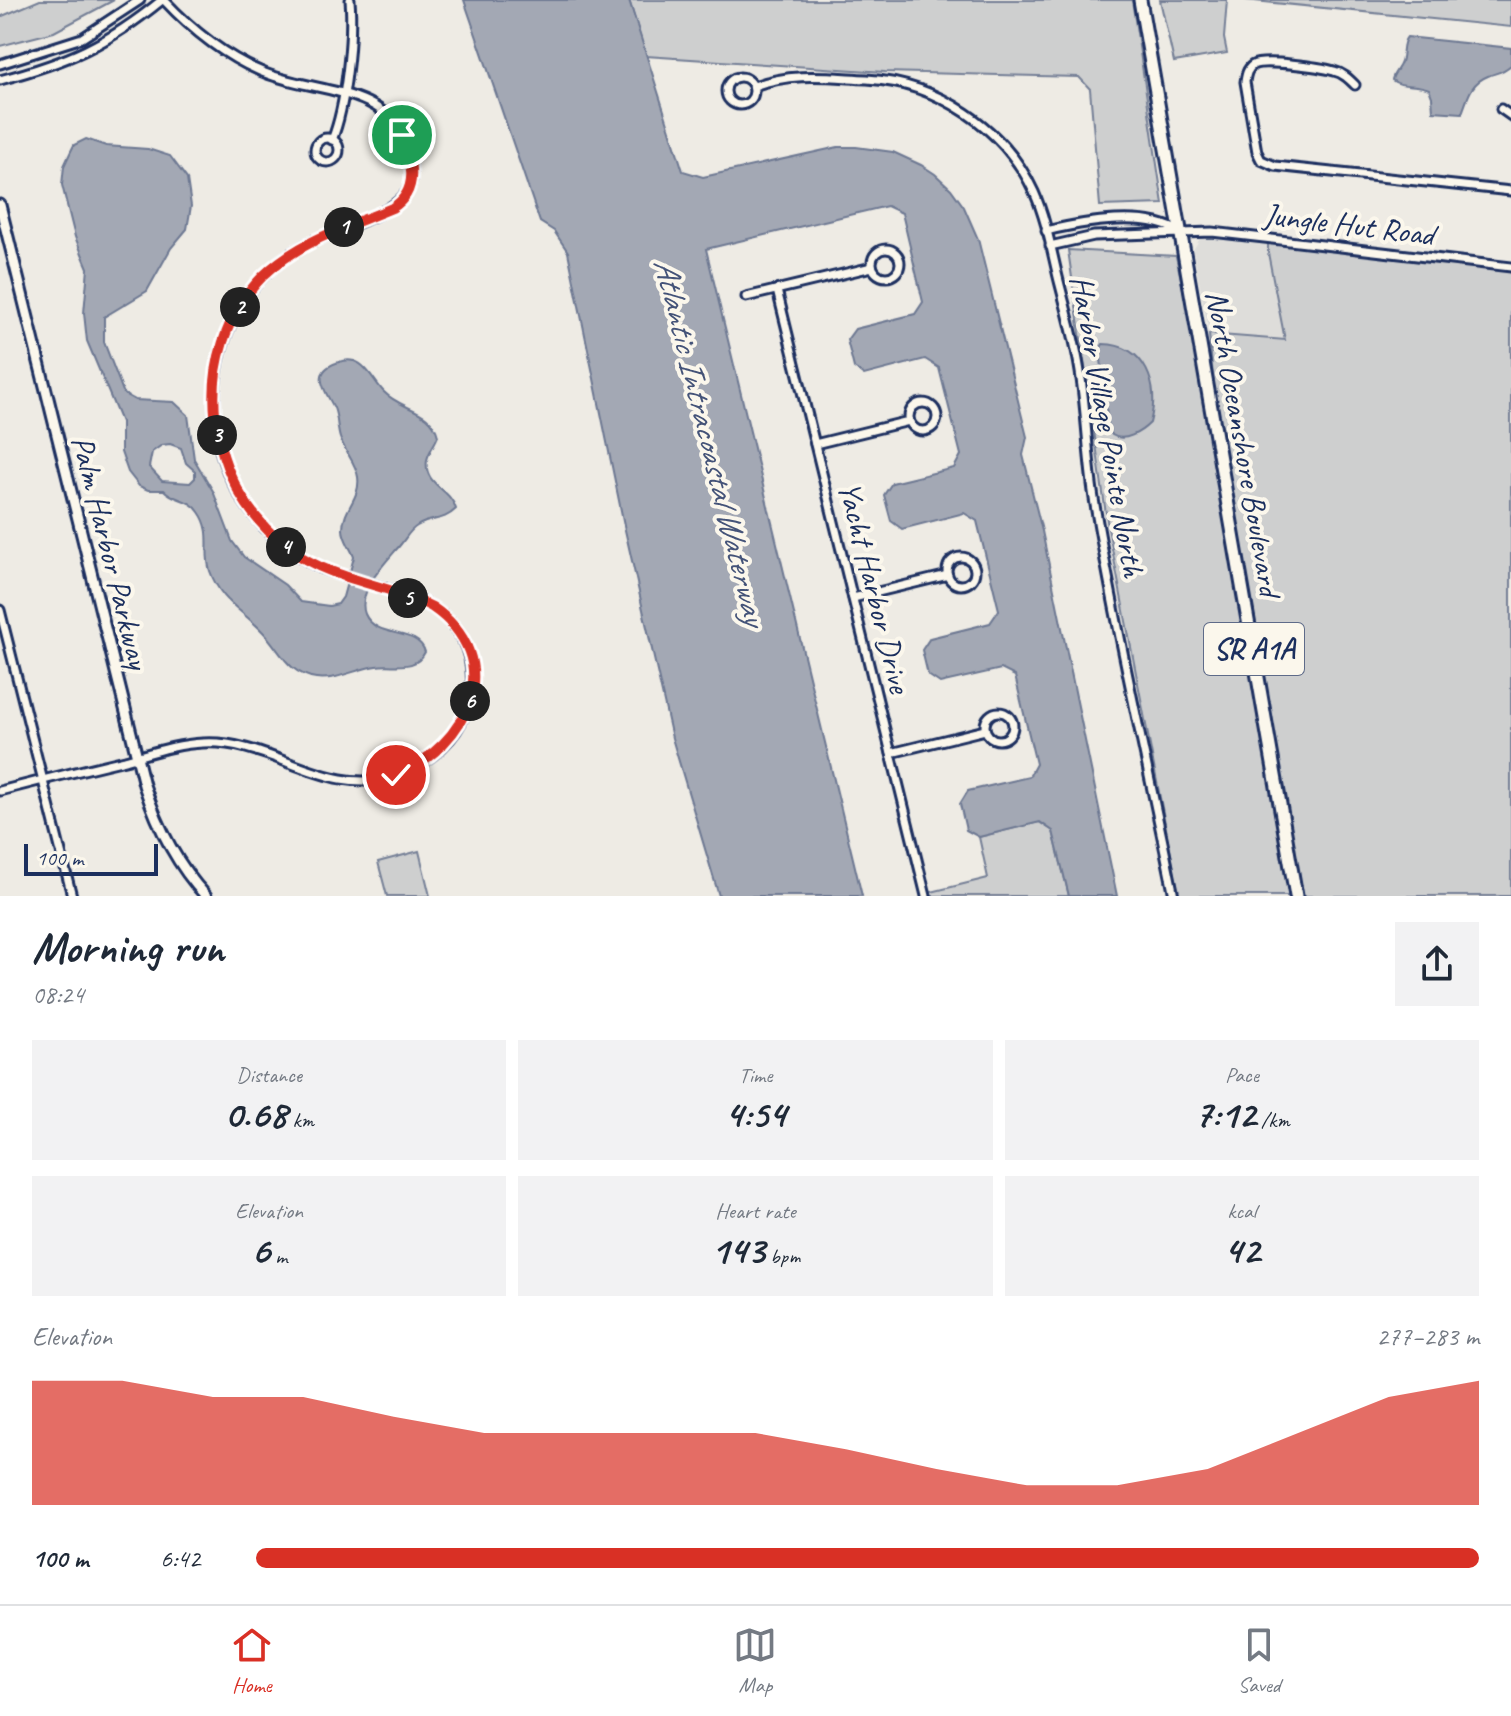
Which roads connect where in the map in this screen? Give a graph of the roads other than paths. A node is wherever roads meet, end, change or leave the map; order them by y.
1 (140, 0) edge
2 (163, 0) edge
3 (350, 0) edge
4 (1140, 0) edge
5 (26, 57) junction
6 (0, 64) edge
7 (30, 72) junction
8 (0, 80) edge
9 (1355, 85) dead end
10 (754, 86) junction
11 (343, 94) junction
12 (1501, 109) dead end
13 (1511, 116) edge
14 (332, 140) dead end
15 (1511, 191) edge
16 (0, 205) edge
17 (1046, 231) junction
18 (1181, 233) junction
19 (1050, 246) junction
20 (872, 267) junction
21 (1511, 267) edge
22 (777, 290) junction
23 (746, 297) dead end
24 (909, 421) junction
25 (815, 444) junction
26 (948, 575) junction
27 (853, 598) junction
28 (0, 610) edge
29 (985, 730) junction
30 (891, 753) junction
31 (136, 757) junction
32 (43, 780) junction
33 (0, 791) edge
34 (72, 896) edge
35 (206, 896) edge
36 (926, 896) edge
37 (1174, 896) edge
38 (1296, 896) edge

1 - 5 street
2 - 7 street
2 - 11 street
3 - 11 street
4 - 18 main road, North Oceanshore Boulevard / SR A1A
5 - 6 street
5 - 7 street
7 - 8 street
9 - 15 street
10 - 10 street, Harbor Village Pointe North
10 - 17 street, Harbor Village Pointe North
11 - 14 street
11 - 31 street
12 - 13 street
16 - 31 street, Palm Harbor Parkway
17 - 18 street
17 - 19 street, Harbor Village Pointe North
18 - 19 street
18 - 21 street, Jungle Hut Road
18 - 38 main road, North Oceanshore Boulevard / SR A1A
19 - 37 street, Harbor Village Pointe North
20 - 20 street
20 - 22 street
22 - 23 street
22 - 25 street, Yacht Harbor Drive
24 - 24 street
24 - 25 street
25 - 27 street, Yacht Harbor Drive
26 - 26 street
26 - 27 street
27 - 30 street, Yacht Harbor Drive
28 - 32 street
29 - 29 street
29 - 30 street
30 - 36 street, Yacht Harbor Drive
31 - 32 street
31 - 35 street, Palm Harbor Parkway
32 - 33 street
32 - 34 street

